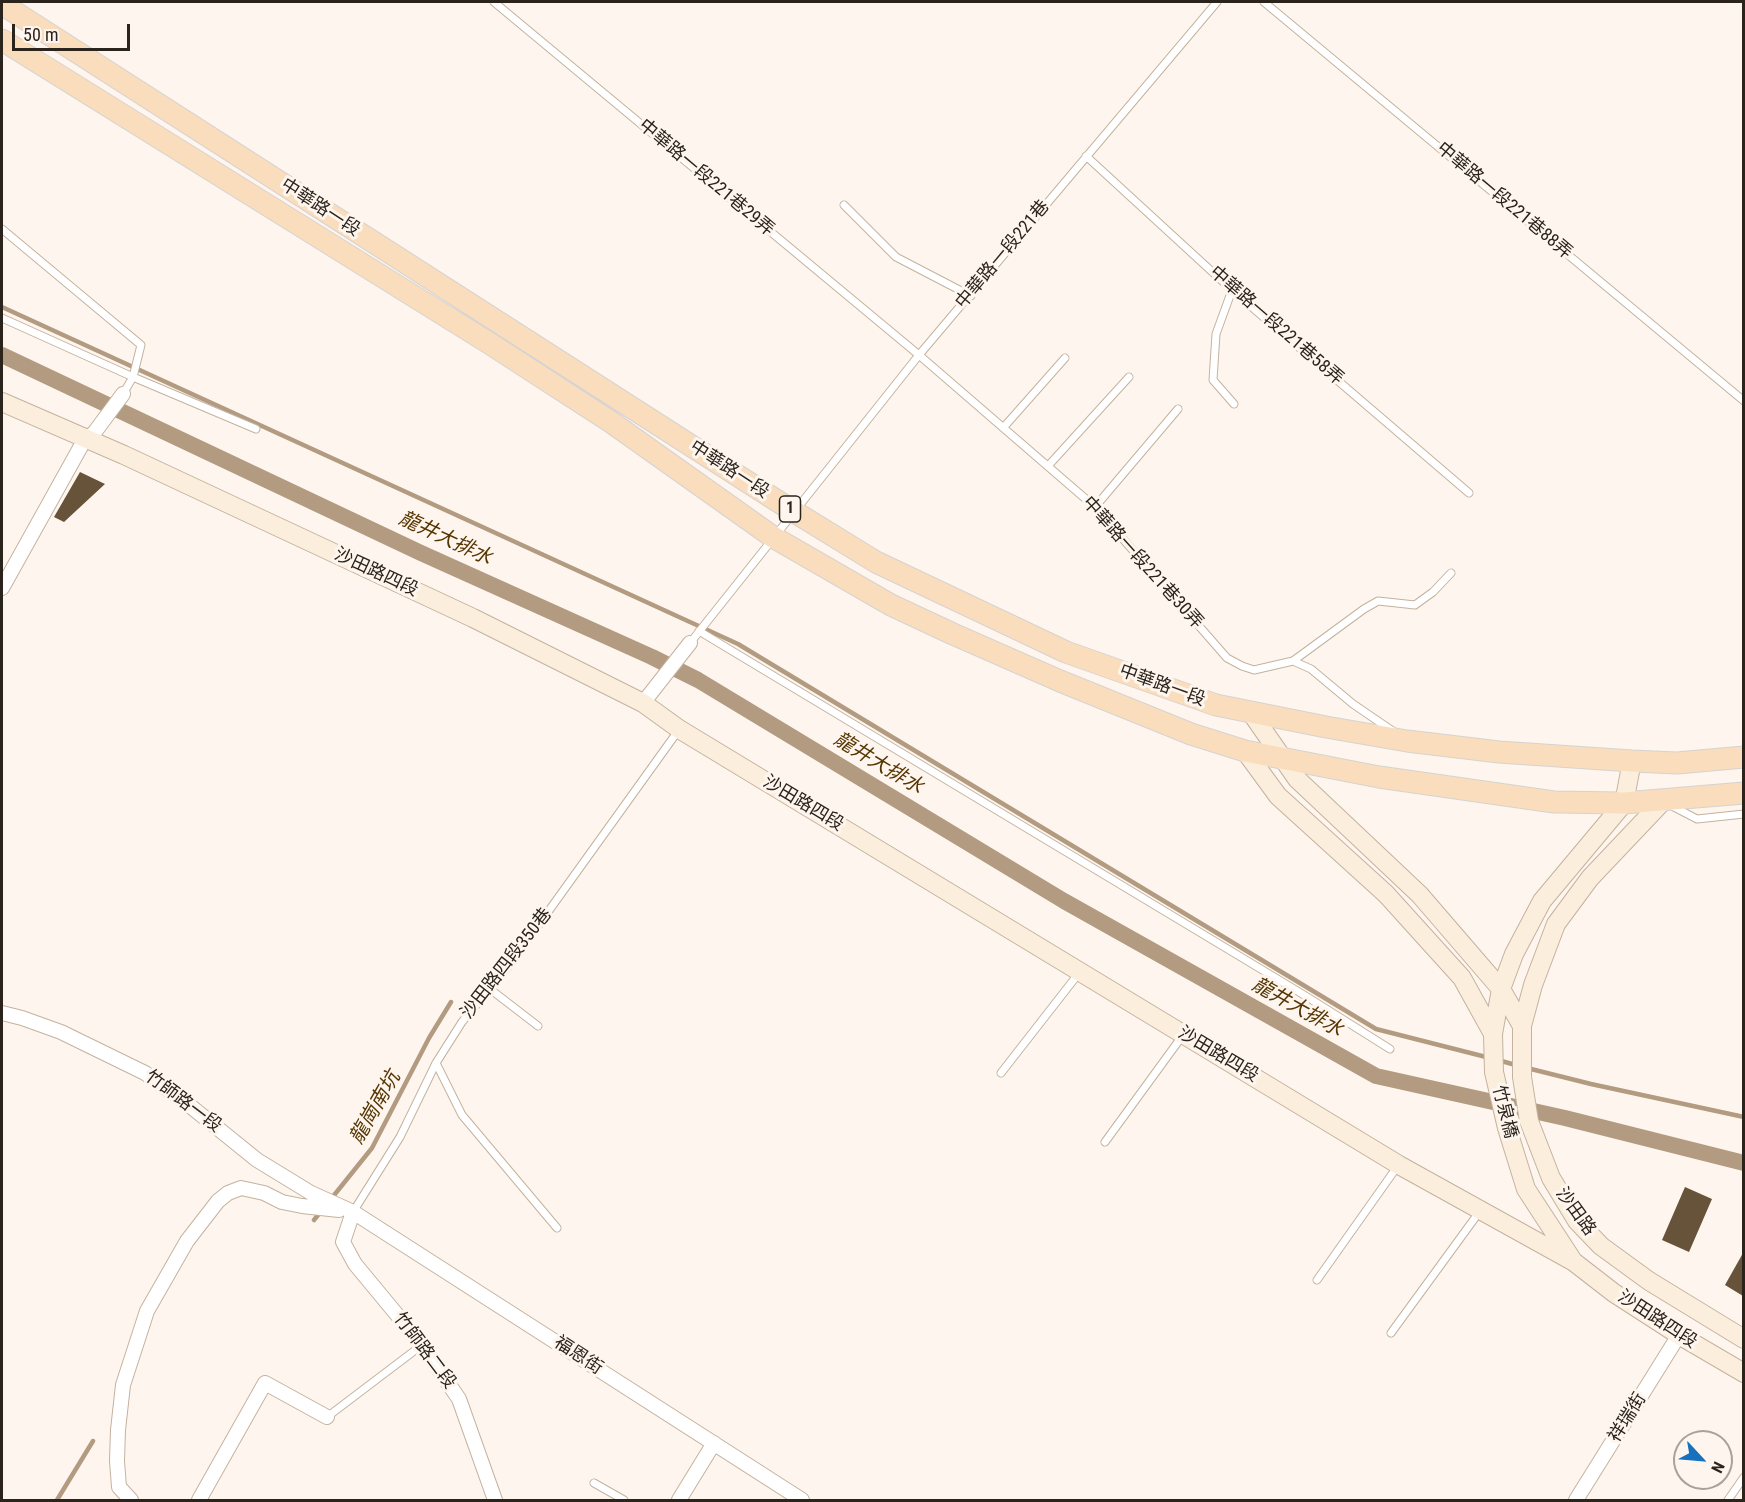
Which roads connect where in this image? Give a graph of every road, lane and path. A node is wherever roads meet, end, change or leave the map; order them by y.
1 (494, 2) edge
2 (1217, 2) edge
3 (1264, 2) edge
4 (2, 4) edge
5 (2, 39) edge
6 (1086, 156) junction
7 (844, 205) dead end
8 (2, 229) edge
9 (1232, 290) junction
10 (970, 296) junction
11 (2, 318) edge
12 (919, 355) junction
13 (1065, 358) dead end
14 (133, 377) junction
15 (1129, 378) dead end
16 (123, 394) joint
17 (1743, 401) edge
18 (2, 402) edge
19 (1234, 404) dead end
20 (1178, 409) dead end
21 (1003, 428) junction
22 (256, 429) dead end
23 (90, 436) junction
24 (1048, 466) junction
25 (1469, 493) dead end
26 (1095, 507) junction
27 (793, 511) junction
28 (773, 537) junction
29 (1451, 573) dead end
30 (2, 585) edge
31 (699, 631) junction
32 (690, 643) joint
33 (1293, 662) junction
34 (643, 703) junction
35 (1252, 714) junction
36 (679, 729) junction
37 (1407, 741) junction
38 (1245, 751) junction
39 (1713, 752) dead end
40 (1743, 758) edge
41 (1285, 759) junction
42 (1632, 761) junction
43 (1743, 793) edge
44 (1663, 801) junction
45 (1624, 803) junction
46 (1743, 814) edge
47 (1080, 972) junction
48 (490, 988) junction
49 (1501, 989) junction
50 (2, 1013) edge
51 (538, 1026) dead end
52 (1522, 1026) junction
53 (1183, 1034) junction
54 (1493, 1034) junction
55 (1390, 1049) dead end
56 (436, 1062) junction
57 (1001, 1073) dead end
58 (1105, 1142) dead end
59 (1399, 1165) junction
60 (1551, 1178) joint
61 (1480, 1211) junction
62 (353, 1212) junction
63 (557, 1228) dead end
64 (1601, 1246) junction
65 (1574, 1262) junction
66 (1317, 1280) dead end
67 (1392, 1333) dead end
68 (1679, 1335) junction
69 (1743, 1339) edge
70 (422, 1345) junction
71 (1743, 1373) edge
72 (327, 1417) joint
73 (714, 1443) junction
74 (1743, 1478) edge
75 (594, 1484) dead end
76 (493, 1499) edge
77 (131, 1500) edge
78 (199, 1500) edge
79 (624, 1500) edge
80 (679, 1500) edge
81 (802, 1500) edge
82 (1576, 1500) edge
83 (1728, 1500) edge

1 - 12 lane, 中華路一段221巷29弄
2 - 6 lane, 中華路一段221巷
3 - 17 lane, 中華路一段221巷88弄
4 - 27 main road, 中華路一段 / 1
5 - 28 main road, 中華路一段 / 1
6 - 9 lane, 中華路一段221巷58弄
6 - 10 lane, 中華路一段221巷
7 - 10 lane
8 - 14 lane
9 - 19 lane
9 - 25 lane, 中華路一段221巷58弄
10 - 12 lane, 中華路一段221巷
11 - 14 lane
12 - 21 lane, 中華路一段221巷30弄
12 - 27 lane, 中華路一段221巷
13 - 21 lane
14 - 16 lane
14 - 22 lane
15 - 24 lane
16 - 23 street
18 - 23 street, 沙田路四段
20 - 26 lane
21 - 24 lane, 中華路一段221巷30弄
23 - 30 street
23 - 34 street, 沙田路四段
24 - 26 lane, 中華路一段221巷30弄
26 - 33 lane, 中華路一段221巷30弄
27 - 28 lane, 中華路一段221巷
27 - 35 main road, 中華路一段 / 1
28 - 31 lane, 中華路一段221巷
28 - 38 main road, 中華路一段 / 1
29 - 33 lane
31 - 32 lane, 中華路一段221巷
31 - 55 lane
32 - 34 street
33 - 37 lane
34 - 36 street, 沙田路四段
35 - 37 main road, 中華路一段 / 1
35 - 41 street
36 - 47 street, 沙田路四段
36 - 48 lane, 沙田路四段350巷
37 - 42 main road, 中華路一段 / 1
38 - 41 main road, 中華路一段 / 1
38 - 54 street
39 - 42 lane
40 - 42 main road, 中華路一段 / 1
41 - 45 main road, 中華路一段 / 1
41 - 49 street
42 - 45 street
43 - 44 main road, 1
44 - 45 main road, 中華路一段 / 1
44 - 46 lane
44 - 52 street, 竹泉橋
45 - 49 street, 竹泉橋
47 - 53 street, 沙田路四段
47 - 57 lane
48 - 51 lane
48 - 56 lane, 沙田路四段350巷
49 - 52 street
49 - 54 street, 竹泉橋
50 - 62 street, 竹師路一段
52 - 60 street, 竹泉橋
53 - 58 lane
53 - 59 street, 沙田路四段
54 - 65 street, 竹泉橋
56 - 62 lane, 沙田路四段350巷
56 - 63 lane
59 - 61 street, 沙田路四段
59 - 66 lane
60 - 64 street, 沙田路
61 - 65 street, 沙田路四段
61 - 67 lane
62 - 70 street, 竹師路二段
62 - 73 street, 福恩街
62 - 77 street
64 - 65 street
64 - 69 street, 沙田路四段
65 - 68 street, 沙田路四段
68 - 71 street, 沙田路四段
68 - 82 street, 祥瑞街
70 - 72 lane
70 - 76 street, 竹師路二段
72 - 78 street
73 - 80 street
73 - 81 street, 福恩街
74 - 83 lane
75 - 79 lane

